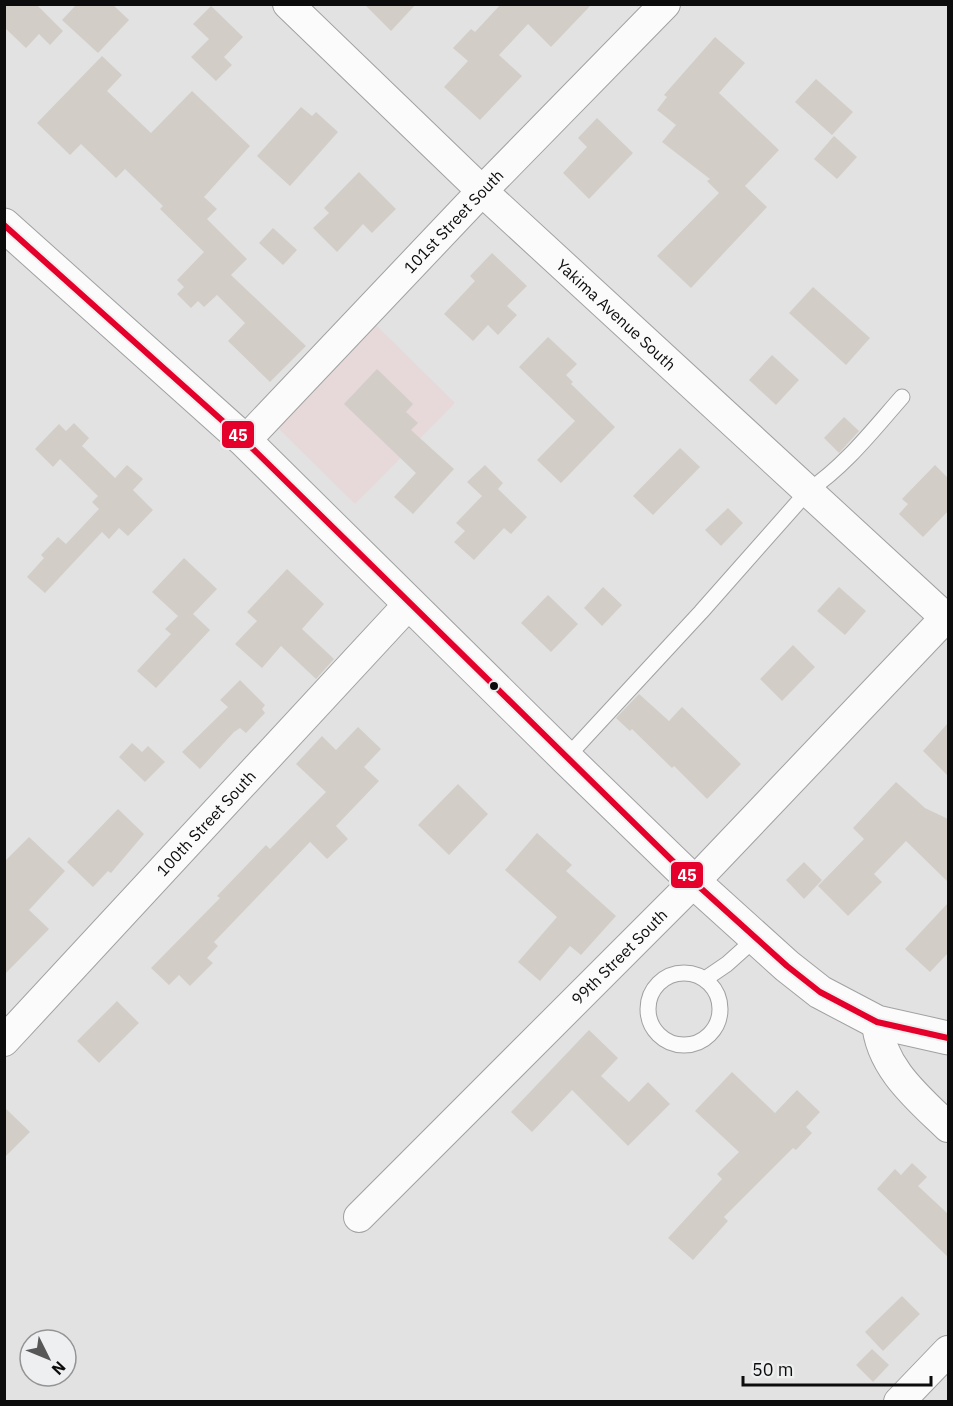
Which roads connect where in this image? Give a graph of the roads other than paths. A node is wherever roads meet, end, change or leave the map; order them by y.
1 (288, 4) edge
2 (665, 4) edge
3 (482, 191) junction
4 (4, 225) edge
5 (902, 397) dead end
6 (245, 441) junction
7 (808, 491) junction
8 (408, 606) junction
9 (948, 617) edge
10 (566, 758) junction
11 (694, 882) junction
12 (756, 938) junction
13 (705, 979) junction
14 (877, 1022) junction
15 (948, 1038) edge
16 (4, 1041) edge
17 (948, 1127) edge
18 (359, 1217) dead end
19 (948, 1351) edge
20 (899, 1401) edge

1 - 3 street, Yakima Avenue South
2 - 3 street, 101st Street South
3 - 6 street, 101st Street South
3 - 7 street, Yakima Avenue South
4 - 6 main road
5 - 7 lane
6 - 8 main road
7 - 9 street, Yakima Avenue South
7 - 10 lane
8 - 10 main road
8 - 16 street, 100th Street South
9 - 11 street, 99th Street South
10 - 11 main road
11 - 12 main road
11 - 18 street, 99th Street South
12 - 13 lane
12 - 14 main road
13 - 13 lane
14 - 15 main road
14 - 17 street
19 - 20 street

